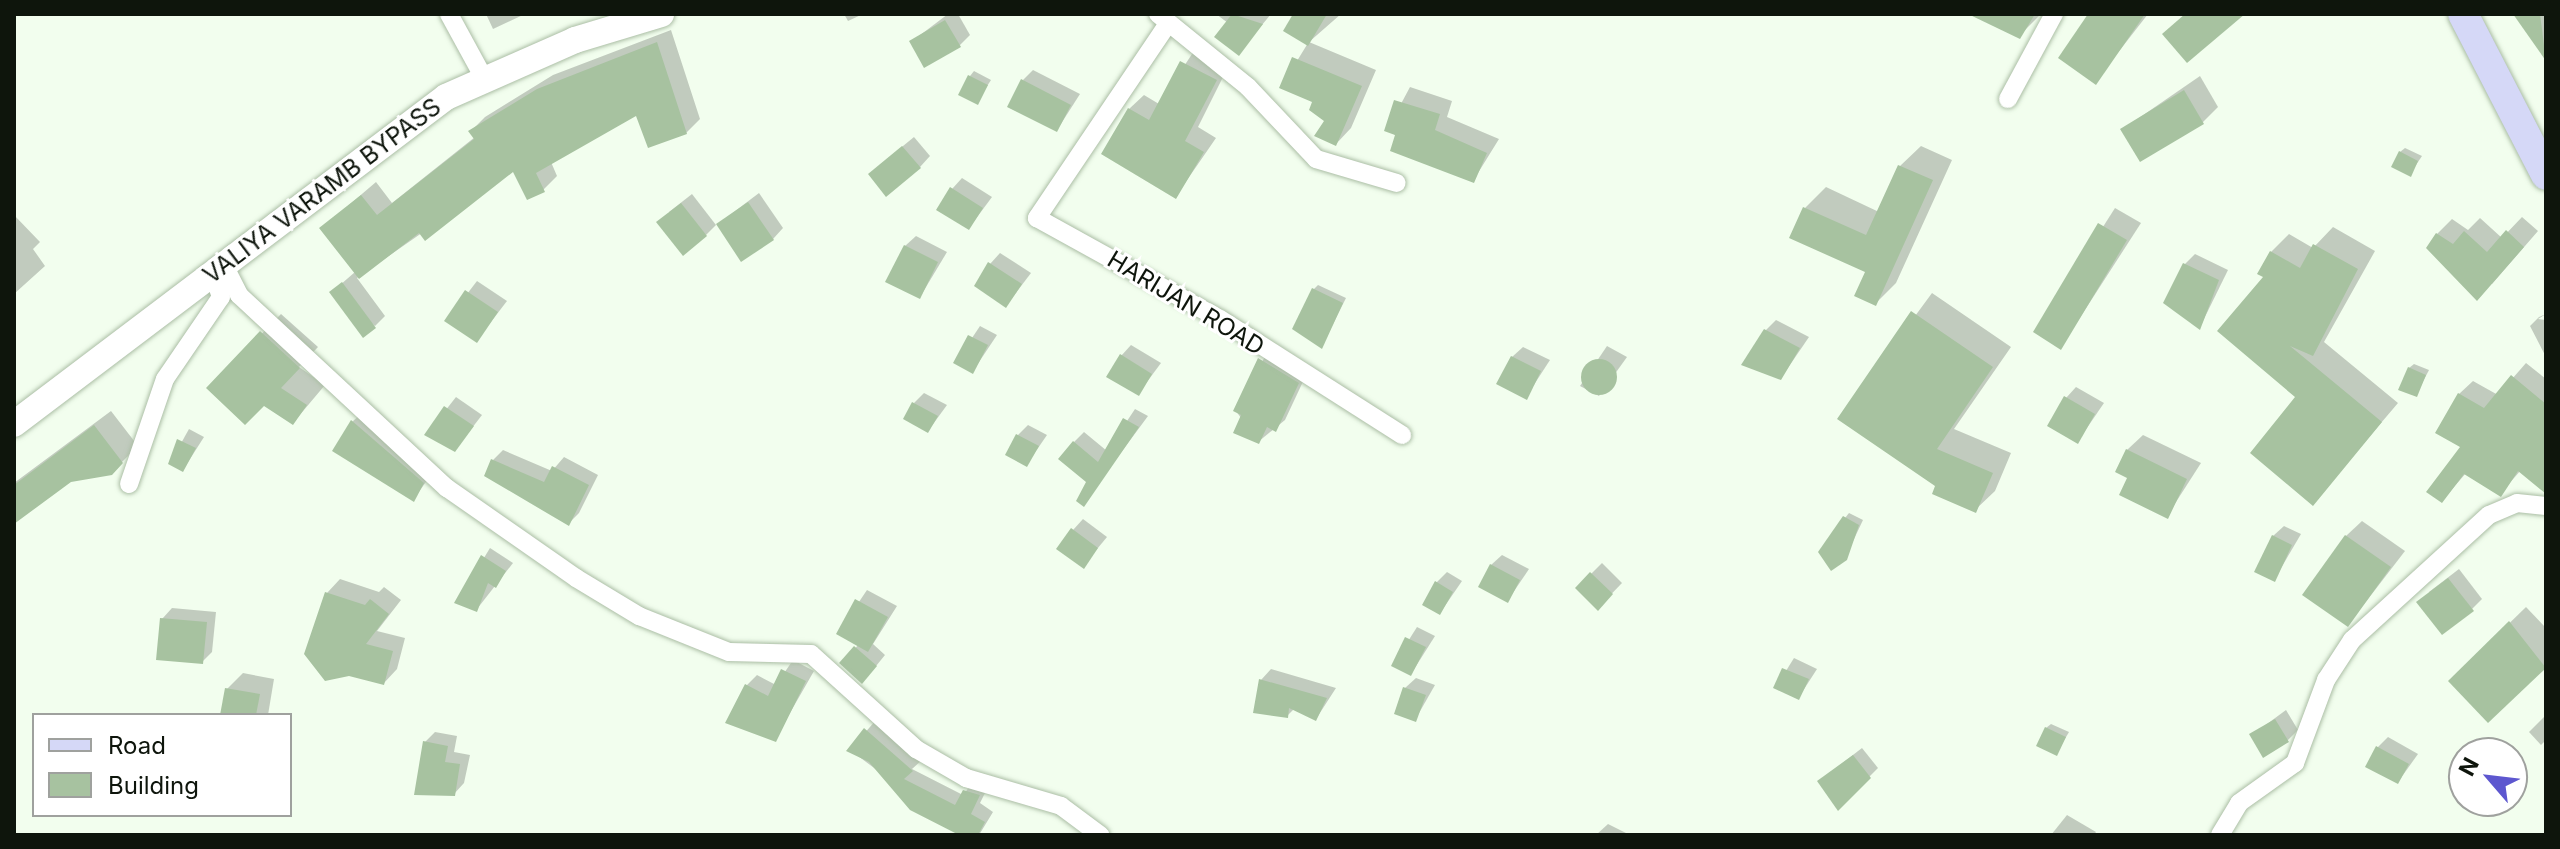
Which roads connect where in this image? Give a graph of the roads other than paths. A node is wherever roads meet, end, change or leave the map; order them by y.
1 (449, 14) edge
2 (661, 14) edge
3 (2054, 14) edge
4 (2463, 14) edge
5 (1163, 20) edge
6 (485, 80) junction
7 (2008, 99) dead end
8 (2546, 175) edge
9 (1397, 183) dead end
10 (218, 269) junction
11 (14, 424) edge
12 (1402, 435) dead end
13 (129, 484) dead end
14 (2546, 506) edge
15 (1100, 835) edge
16 (2220, 835) edge

1 - 6 street
2 - 6 street, VALIYA VARAMB BYPASS
3 - 7 street
4 - 8 main road
5 - 9 street
5 - 12 street, HARIJAN ROAD
6 - 10 street, VALIYA VARAMB BYPASS
10 - 11 street, VALIYA VARAMB BYPASS
10 - 13 street
10 - 15 street
14 - 16 street

